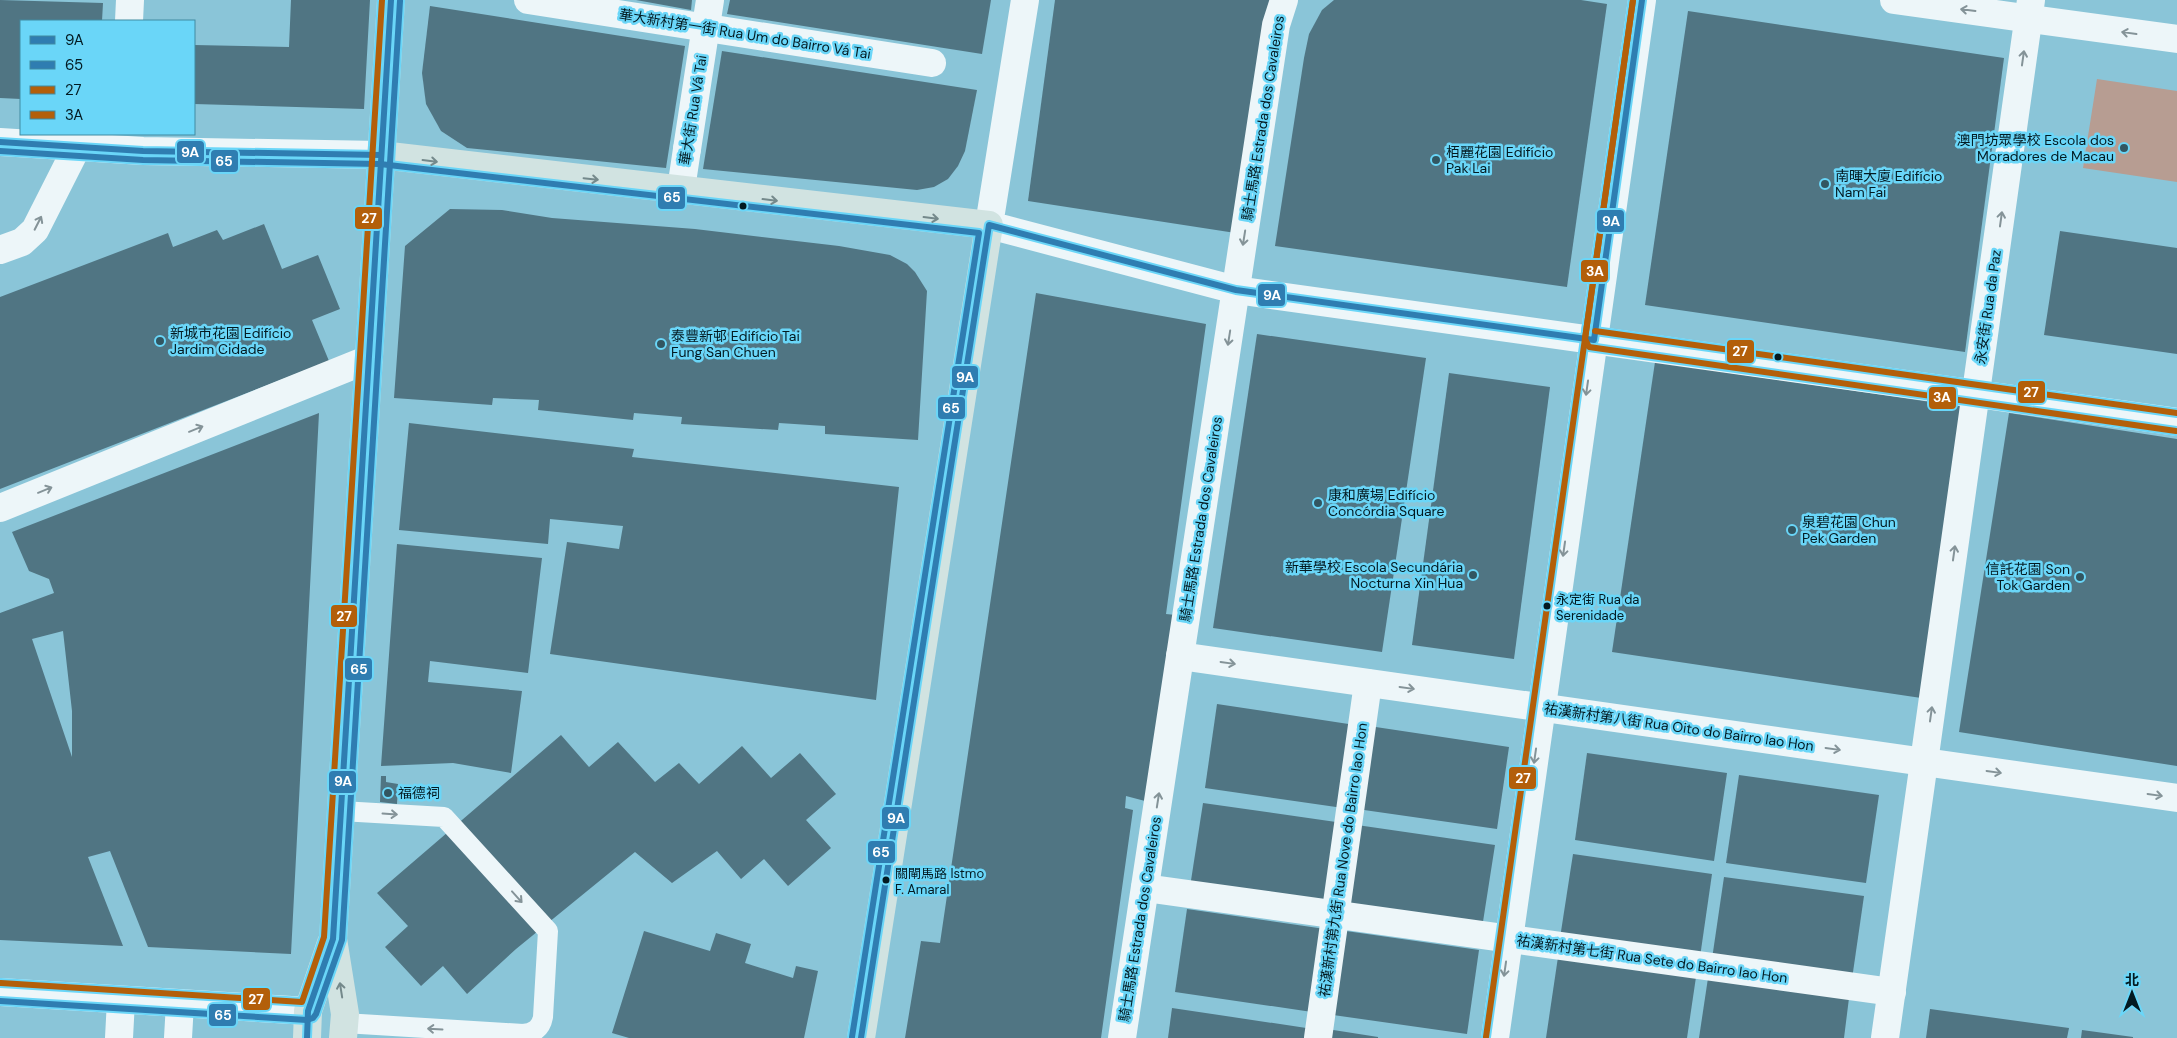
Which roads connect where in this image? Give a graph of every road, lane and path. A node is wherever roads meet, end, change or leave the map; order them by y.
1 (130, 0) edge
2 (391, 0) edge
3 (528, 0) edge
4 (710, 0) edge
5 (1025, 0) edge
6 (1284, 0) edge
7 (1642, 0) edge
8 (1894, 0) edge
9 (2030, 9) edge
10 (129, 20) edge
11 (706, 28) junction
12 (2177, 39) edge
13 (932, 63) dead end
14 (0, 142) edge
15 (123, 142) edge
16 (77, 146) junction
17 (381, 155) junction
18 (681, 189) junction
19 (989, 225) junction
20 (0, 250) edge
21 (1236, 290) junction
22 (1594, 340) junction
23 (369, 359) junction
24 (1976, 393) junction
25 (2177, 422) edge
26 (0, 508) edge
27 (1180, 656) junction
28 (1368, 683) junction
29 (1542, 708) junction
30 (1924, 762) junction
31 (2177, 798) edge
32 (341, 811) junction
33 (1145, 888) junction
34 (1335, 914) junction
35 (333, 939) junction
36 (1509, 939) junction
37 (0, 992) edge
38 (1892, 992) junction
39 (121, 1000) junction
40 (180, 1003) junction
41 (308, 1011) junction
42 (344, 1030) edge
43 (484, 1035) edge
44 (119, 1038) edge
45 (178, 1038) edge
46 (307, 1038) edge
47 (861, 1038) edge
48 (1122, 1038) edge
49 (1318, 1038) edge
50 (1495, 1038) edge
51 (1885, 1038) edge

1 - 10 street
2 - 17 main road
3 - 11 street, 華大新村第一街 Rua Um do Bairro Vá Tai
4 - 11 street, 華大街 Rua Vá Tai
5 - 19 street
6 -> 21 street, 騎士馬路 Estrada dos Cavaleiros
7 - 22 street
9 -> 8 street
12 -> 9 street
24 -> 9 street, 永安街 Rua da Paz
11 - 13 street, 華大新村第一街 Rua Um do Bairro Vá Tai
11 - 18 street, 華大街 Rua Vá Tai
14 - 16 street
15 - 16 street
15 - 17 street
20 -> 16 street
17 -> 18 main road
17 - 23 main road
18 -> 19 main road
19 - 21 street
19 - 47 main road
21 - 22 street
21 -> 27 street, 騎士馬路 Estrada dos Cavaleiros
22 - 24 street
22 -> 29 street
26 -> 23 street
23 - 32 main road
24 - 25 street
30 -> 24 street, 永安街 Rua da Paz
27 -> 28 street, 祐漢新村第八街 Rua Oito do Bairro Iao Hon
33 -> 27 street, 騎士馬路 Estrada dos Cavaleiros
28 -> 29 street, 祐漢新村第八街 Rua Oito do Bairro Iao Hon
28 - 34 street, 祐漢新村第九街 Rua Nove do Bairro Iao Hon
29 -> 30 street, 祐漢新村第八街 Rua Oito do Bairro Iao Hon
29 -> 36 street
30 -> 31 street, 祐漢新村第八街 Rua Oito do Bairro Iao Hon
30 - 38 street, 永安街 Rua da Paz
32 - 35 main road
32 -> 43 lane
33 - 34 street, 祐漢新村第七街 Rua Sete do Bairro Iao Hon
33 - 48 street, 騎士馬路 Estrada dos Cavaleiros
34 - 36 street, 祐漢新村第七街 Rua Sete do Bairro Iao Hon
34 - 49 street, 祐漢新村第九街 Rua Nove do Bairro Iao Hon
35 - 41 main road
42 -> 35 main road
36 - 38 street, 祐漢新村第七街 Rua Sete do Bairro Iao Hon
36 -> 50 street
37 - 39 street
38 - 51 street, 永安街 Rua da Paz
39 - 40 street
39 - 44 street
40 - 41 street
40 - 45 street
41 - 46 main road
43 -> 42 lane

